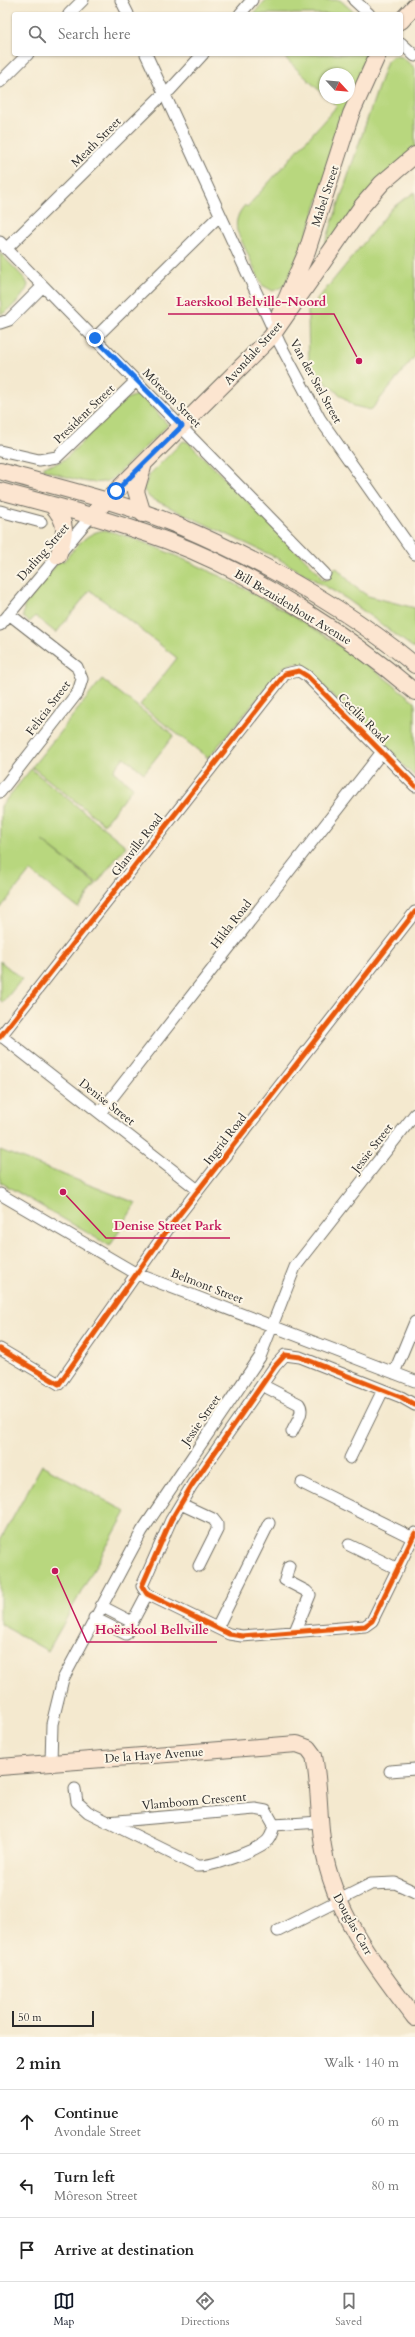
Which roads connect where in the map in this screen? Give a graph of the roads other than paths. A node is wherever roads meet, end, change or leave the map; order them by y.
1 (84, 0) edge
2 (121, 0) edge
3 (252, 0) edge
4 (354, 0) edge
5 (415, 6) edge
6 (71, 12) edge
7 (127, 12) edge
8 (242, 12) edge
9 (367, 12) edge
10 (403, 19) edge
11 (403, 45) edge
12 (26, 56) edge
13 (147, 56) edge
14 (201, 56) edge
15 (377, 56) edge
16 (415, 56) edge
17 (0, 82) edge
18 (164, 94) junction
19 (415, 155) edge
20 (220, 215) junction
21 (3, 245) edge
22 (43, 286) junction
23 (0, 323) edge
24 (274, 332) junction
25 (95, 338) junction
26 (136, 381) junction
27 (182, 426) junction
28 (0, 451) edge
29 (146, 462) junction
30 (0, 471) edge
31 (0, 491) edge
32 (106, 501) junction
33 (52, 505) junction
34 (0, 512) edge
35 (143, 514) junction
36 (92, 516) junction
37 (41, 522) dead end
38 (415, 554) edge
39 (58, 556) junction
40 (325, 574) dead end
41 (9, 614) junction
42 (0, 625) edge
43 (415, 665) edge
44 (294, 670) joint
45 (415, 692) edge
46 (382, 752) junction
47 (415, 786) edge
48 (0, 792) edge
49 (415, 912) edge
50 (0, 1036) edge
51 (100, 1113) junction
52 (415, 1114) edge
53 (198, 1190) junction
54 (0, 1194) edge
55 (137, 1274) junction
56 (415, 1322) edge
57 (274, 1326) junction
58 (0, 1349) edge
59 (394, 1373) junction
60 (415, 1381) edge
61 (262, 1385) junction
62 (383, 1390) junction
63 (415, 1405) edge
64 (292, 1432) dead end
65 (350, 1458) dead end
66 (302, 1483) dead end
67 (181, 1504) junction
68 (269, 1523) dead end
69 (414, 1536) edge
70 (348, 1545) dead end
71 (199, 1566) dead end
72 (289, 1566) dead end
73 (398, 1569) junction
74 (147, 1594) junction
75 (101, 1606) junction
76 (114, 1613) junction
77 (94, 1618) junction
78 (132, 1622) junction
79 (108, 1625) junction
80 (217, 1628) junction
81 (295, 1631) junction
82 (308, 1748) joint
83 (50, 1763) junction
84 (0, 1767) edge
85 (415, 1768) edge
86 (390, 1771) dead end
87 (75, 1789) dead end
88 (107, 1822) junction
89 (320, 1822) junction
90 (274, 1825) junction
91 (415, 1892) edge
92 (338, 1901) junction
93 (278, 1931) dead end
94 (415, 2018) edge

1 - 6 street
2 - 7 street
3 - 8 street
4 - 9 street
5 - 10 street
11 - 16 street
12 - 17 street
13 - 18 street, Van der Stel Street
14 - 18 street, Meath Street
15 - 24 street, Mabel Street
18 - 20 street, Van der Stel Street
18 - 21 street, Meath Street
19 - 24 street, Avondale Street
20 - 24 street, Van der Stel Street
20 - 25 street
21 - 22 street, Môreson Street
22 - 23 street
22 - 25 street, Môreson Street
24 - 27 street, Avondale Street
24 - 38 street, Van der Stel Street
25 - 26 street, Môreson Street
26 - 27 street, Môreson Street
26 - 28 street, President Street
27 - 29 street, Avondale Street
27 - 40 street, Môreson Street
29 - 32 street, Avondale Street
29 - 35 street
30 - 32 street, Bill Bezuidenhout Avenue
31 - 33 street, Bill Bezuidenhout Avenue
32 - 35 street, Bill Bezuidenhout Avenue
32 - 36 street, Avondale Street
33 - 36 street, Bill Bezuidenhout Avenue
33 - 39 street
34 - 37 street
35 - 43 street, Bill Bezuidenhout Avenue
36 - 39 street, Darling Street
36 - 45 street, Bill Bezuidenhout Avenue
39 - 41 street, Darling Street
41 - 42 street, Darling Street
41 - 48 street, Felicia Street
44 - 46 street, Cecilia Road
44 - 50 street, Glanville Road
46 - 47 street, Cecilia Road
46 - 51 street, Hilda Road
49 - 53 street, Ingrid Road
50 - 51 street, Denise Street
51 - 53 street, Denise Street
52 - 57 street, Jessie Street
53 - 55 street, Ingrid Road
54 - 55 street, Belmont Street
55 - 57 street, Belmont Street
55 - 58 street, Ingrid Road
56 - 59 street
57 - 59 street, Belmont Street
57 - 75 street, Jessie Street
59 - 60 street, Belmont Street
61 - 62 street
61 - 64 street
61 - 67 street
62 - 63 street
62 - 65 street
66 - 69 street
67 - 71 street
67 - 74 street
68 - 80 street
69 - 73 street
70 - 73 street
72 - 81 street
73 - 81 street
74 - 78 street
74 - 80 street
75 - 76 street
75 - 77 street, Jessie Street
76 - 78 street
76 - 79 street
77 - 79 street
77 - 83 street, Jessie Street
78 - 79 street
80 - 81 street
82 - 83 street, De la Haye Avenue
82 - 89 street, Douglas Carr
83 - 84 street, De la Haye Avenue
85 - 86 street
87 - 88 street
88 - 90 street, Vlamboom Crescent
88 - 90 street
89 - 90 street
89 - 92 street, Douglas Carr
91 - 92 street
92 - 93 street
92 - 94 street, Douglas Carr

